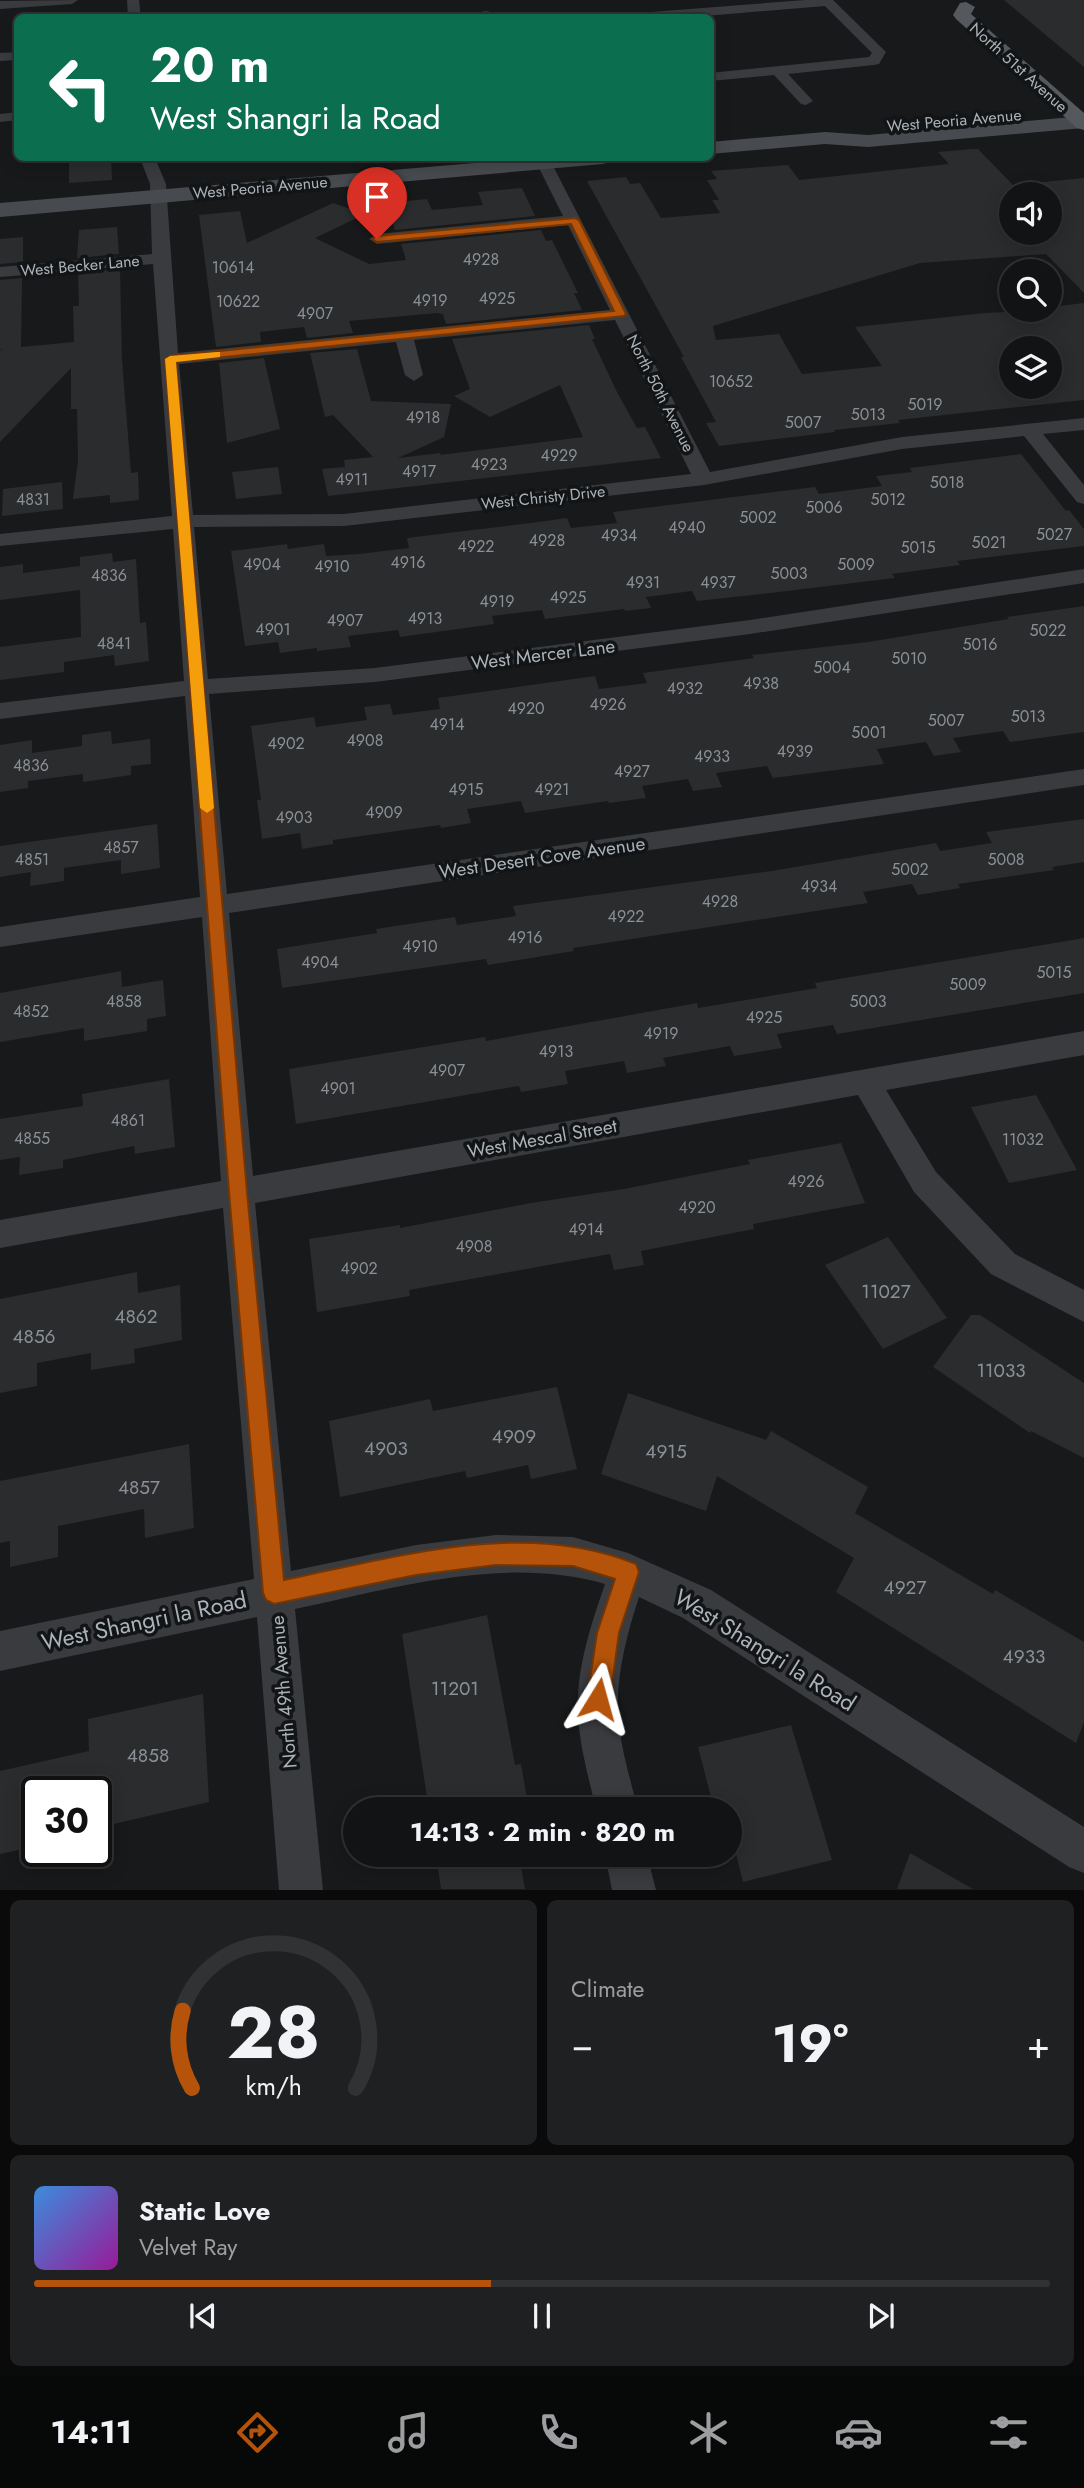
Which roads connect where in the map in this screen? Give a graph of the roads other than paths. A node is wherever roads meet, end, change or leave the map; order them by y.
1 (72, 0) edge
2 (827, 1) edge
3 (962, 4) edge
4 (0, 5) edge
5 (673, 14) edge
6 (778, 71) junction
7 (714, 76) edge
8 (806, 101) dead end
9 (1081, 115) edge
10 (714, 148) edge
11 (149, 161) edge
12 (532, 161) edge
13 (544, 161) edge
14 (158, 196) junction
15 (0, 209) edge
16 (575, 220) junction
17 (377, 239) dead end
18 (161, 258) junction
19 (0, 272) edge
20 (621, 314) junction
21 (404, 336) junction
22 (170, 359) junction
23 (414, 375) dead end
24 (1084, 424) edge
25 (1029, 430) junction
26 (704, 479) junction
27 (1084, 498) edge
28 (184, 521) junction
29 (0, 540) edge
30 (1084, 576) edge
31 (196, 687) junction
32 (0, 711) edge
33 (1084, 777) edge
34 (216, 905) junction
35 (0, 937) edge
36 (1084, 1043) edge
37 (865, 1081) junction
38 (238, 1192) junction
39 (0, 1234) edge
40 (1084, 1307) edge
41 (628, 1572) junction
42 (274, 1593) junction
43 (0, 1651) edge
44 (614, 1797) edge
45 (1084, 1852) edge
46 (629, 1867) edge
47 (301, 1889) edge
48 (634, 1889) edge

1 - 4 street
2 - 5 street
2 - 6 street
3 - 9 main road, North 51st Avenue
6 - 7 street
6 - 8 street
9 - 10 main road, West Peoria Avenue
11 - 14 street, North 49th Avenue
12 - 14 main road, West Peoria Avenue
13 - 16 street, North 50th Avenue
14 - 15 main road, West Peoria Avenue
14 - 18 street, North 49th Avenue
16 - 17 street
16 - 20 street, North 50th Avenue
18 - 19 street, West Becker Lane
18 - 22 street, North 49th Avenue
20 - 21 street
20 - 26 street, North 50th Avenue
21 - 22 street
21 - 23 street
22 - 28 street, North 49th Avenue
24 - 25 street, West Christy Drive
25 - 26 street, West Christy Drive
25 - 27 street
26 - 28 street, West Christy Drive
28 - 29 street, West Christy Drive
28 - 31 street, North 49th Avenue
30 - 31 street, West Mercer Lane
31 - 32 street, West Mercer Lane
31 - 34 street, North 49th Avenue
33 - 34 street, West Desert Cove Avenue
34 - 35 street, West Desert Cove Avenue
34 - 38 street, North 49th Avenue
36 - 37 street, West Mescal Street
37 - 38 street, West Mescal Street
37 - 40 street
38 - 39 street, West Mescal Street
38 - 42 street, North 49th Avenue
41 - 42 street, West Shangri la Road
41 - 44 street
41 - 45 street, West Shangri la Road
42 - 43 street, West Shangri la Road
42 - 47 street, North 49th Avenue
46 - 48 street

